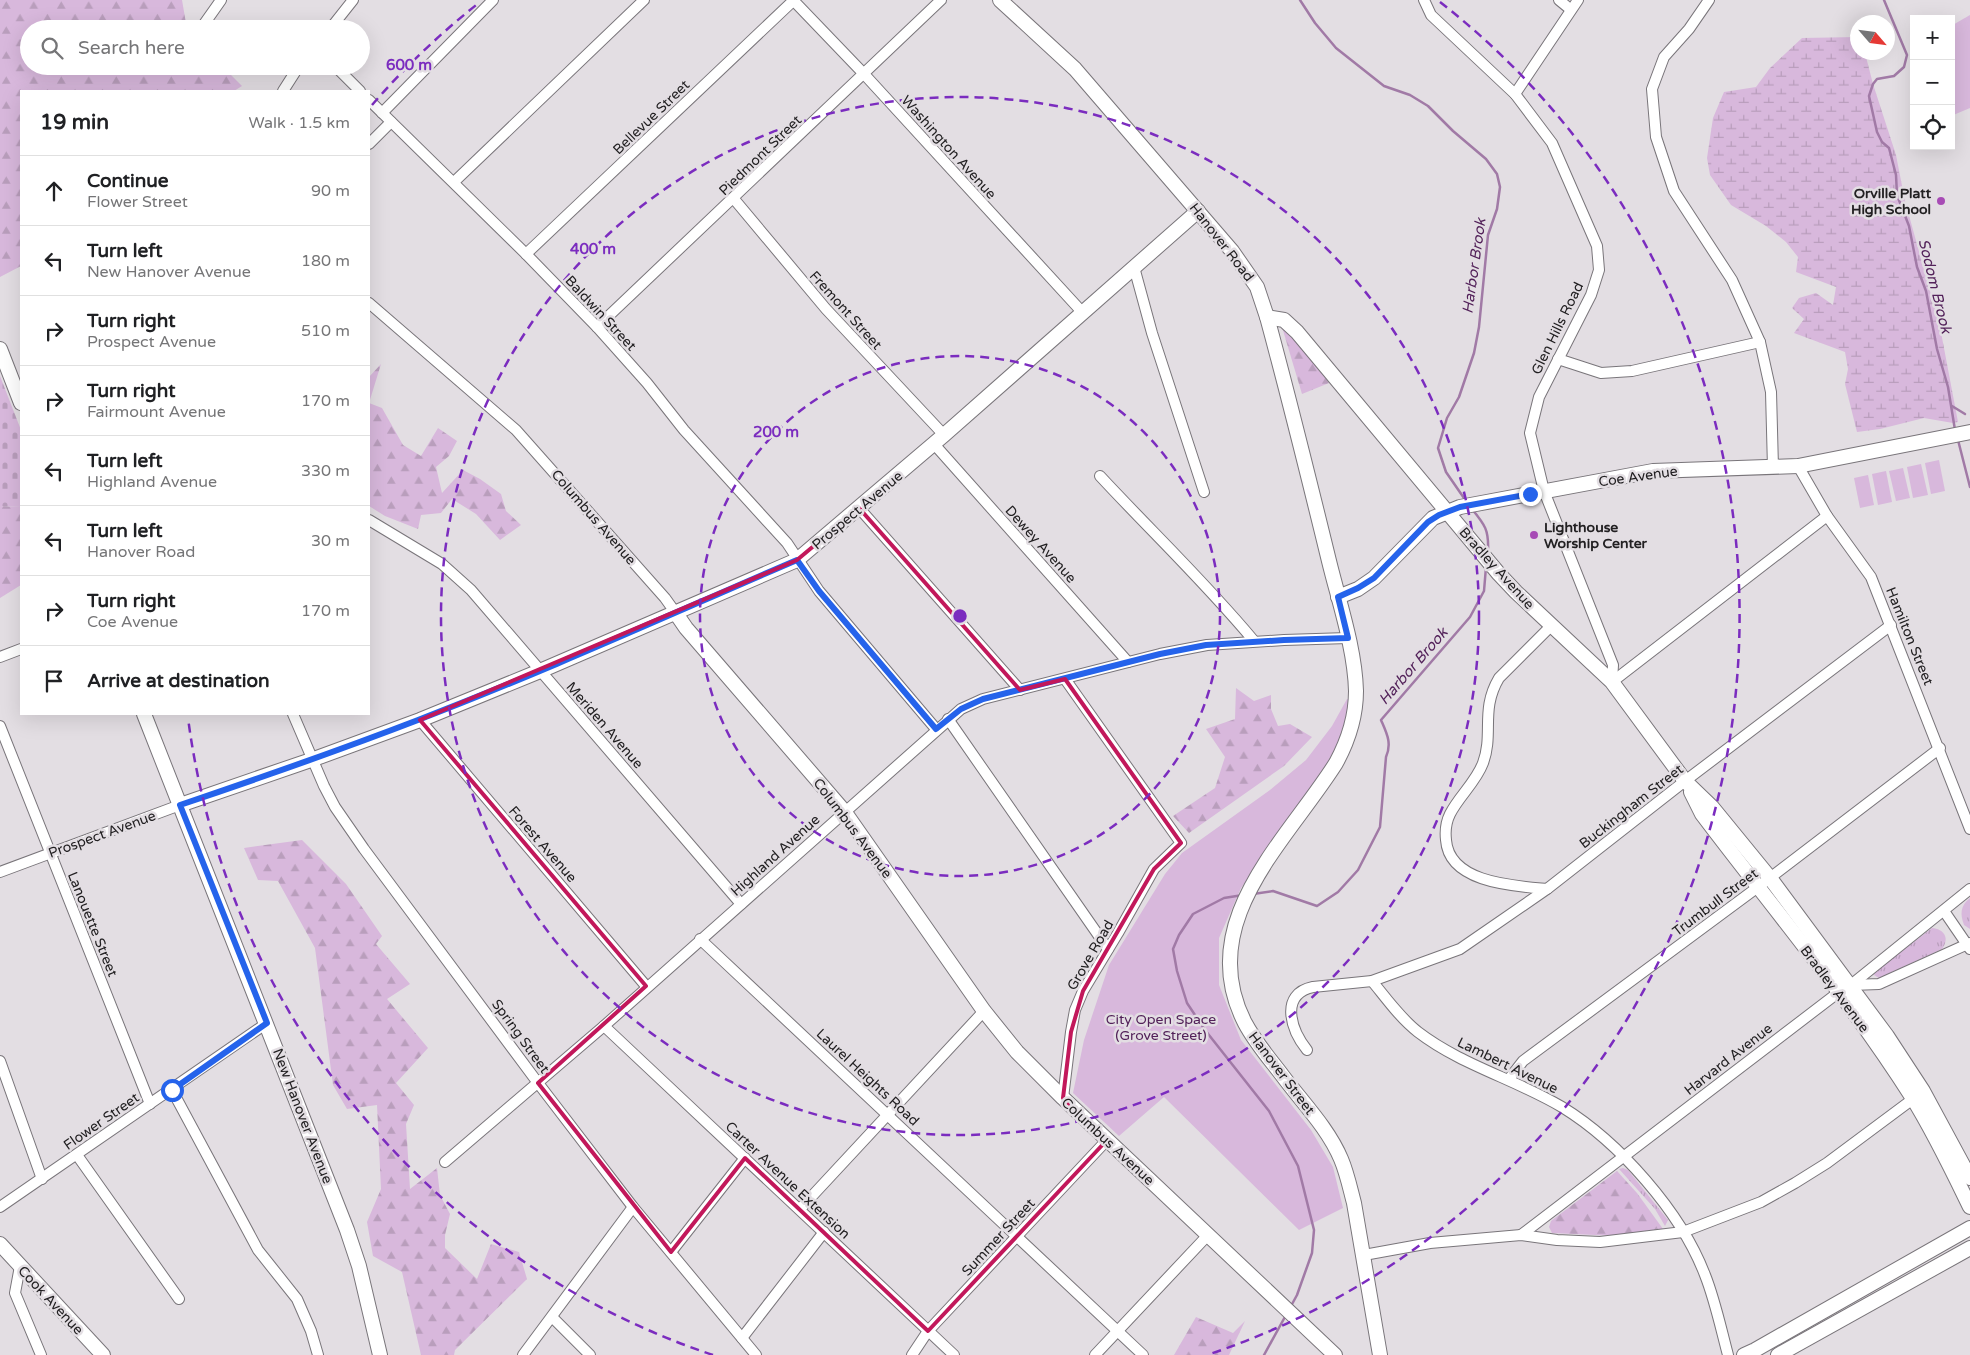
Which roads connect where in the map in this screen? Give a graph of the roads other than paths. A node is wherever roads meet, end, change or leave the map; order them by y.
1 (222, 0) edge
2 (353, 0) edge
3 (493, 0) edge
4 (644, 0) edge
5 (793, 0) edge
6 (941, 0) edge
7 (1000, 0) edge
8 (1424, 0) edge
9 (1559, 0) edge
10 (1578, 0) edge
11 (1709, 0) edge
12 (1570, 9) junction
13 (207, 20) edge
14 (337, 20) edge
15 (864, 74) junction
16 (293, 75) edge
17 (344, 75) edge
18 (284, 90) edge
19 (359, 90) edge
20 (1515, 94) junction
21 (370, 101) edge
22 (382, 113) junction
23 (391, 122) junction
24 (370, 143) edge
25 (454, 182) junction
26 (734, 199) junction
27 (1198, 211) junction
28 (526, 254) junction
29 (1134, 267) junction
30 (370, 303) edge
31 (1083, 313) junction
32 (1267, 317) junction
33 (597, 328) junction
34 (1760, 342) junction
35 (0, 349) edge
36 (1558, 359) junction
37 (20, 399) edge
38 (1968, 432) edge
39 (944, 435) junction
40 (934, 444) junction
41 (1798, 466) junction
42 (1773, 468) junction
43 (1100, 476) dead end
44 (1544, 491) junction
45 (1204, 492) dead end
46 (859, 508) junction
47 (1453, 509) junction
48 (1827, 516) junction
49 (370, 521) edge
50 (797, 560) junction
51 (1338, 597) junction
52 (675, 612) junction
53 (1892, 625) junction
54 (1551, 626) junction
55 (1348, 638) junction
56 (1254, 641) junction
57 (20, 649) edge
58 (0, 657) edge
59 (1128, 662) junction
60 (540, 671) junction
61 (1065, 679) junction
62 (1612, 682) junction
63 (1020, 690) junction
64 (144, 715) edge
65 (293, 715) edge
66 (948, 719) junction
67 (420, 720) junction
68 (0, 726) edge
69 (936, 729) junction
70 (1940, 748) junction
71 (311, 760) junction
72 (1685, 781) junction
73 (180, 805) junction
74 (844, 811) junction
75 (1970, 829) edge
76 (50, 853) junction
77 (0, 872) edge
78 (1770, 878) junction
79 (1758, 888) junction
80 (1547, 889) junction
81 (1970, 889) edge
82 (740, 904) junction
83 (1944, 910) junction
84 (700, 939) junction
85 (1969, 946) edge
86 (1108, 949) junction
87 (1372, 981) junction
88 (646, 986) junction
89 (1845, 988) junction
90 (984, 1011) junction
91 (267, 1023) junction
92 (604, 1026) junction
93 (1307, 1050) dead end
94 (0, 1061) edge
95 (1509, 1079) junction
96 (538, 1083) junction
97 (172, 1090) junction
98 (1918, 1095) junction
99 (1063, 1098) junction
100 (150, 1104) junction
101 (888, 1114) junction
102 (1107, 1140) junction
103 (77, 1154) junction
104 (1624, 1156) junction
105 (745, 1158) junction
106 (445, 1162) dead end
107 (1970, 1178) edge
108 (42, 1179) junction
109 (0, 1207) edge
110 (633, 1207) junction
111 (1970, 1207) edge
112 (800, 1209) junction
113 (1970, 1228) edge
114 (824, 1232) junction
115 (1683, 1232) junction
116 (1208, 1235) junction
117 (1521, 1235) junction
118 (1017, 1236) junction
119 (0, 1244) edge
120 (1970, 1248) edge
121 (671, 1252) junction
122 (1364, 1255) junction
123 (20, 1266) junction
124 (1895, 1271) junction
125 (1904, 1285) junction
126 (179, 1299) dead end
127 (1820, 1314) junction
128 (552, 1317) junction
129 (1828, 1328) junction
130 (928, 1331) junction
131 (1118, 1331) junction
132 (742, 1338) junction
133 (41, 1355) edge
134 (103, 1355) edge
135 (318, 1355) edge
136 (380, 1355) edge
137 (523, 1355) edge
138 (590, 1355) edge
139 (756, 1355) edge
140 (912, 1355) edge
141 (954, 1355) edge
142 (1095, 1355) edge
143 (1143, 1355) edge
144 (1335, 1355) edge
145 (1380, 1355) edge
146 (1728, 1355) edge
147 (1744, 1355) edge
148 (1778, 1355) edge

1 - 13 street
2 - 14 street
3 - 22 street
4 - 25 street
5 - 15 street, Washington Avenue
5 - 28 street, Bellevue Street
6 - 15 street, Piedmont Street
7 - 27 street, Hanover Road
8 - 20 street, Glen Hills Road
9 - 12 street
10 - 12 street
11 - 34 street
12 - 20 street
15 - 26 street, Piedmont Street
15 - 31 street, Washington Avenue
16 - 18 street
17 - 19 street
20 - 36 street, Glen Hills Road
21 - 22 street, Baldwin Street
22 - 23 street, Baldwin Street
23 - 24 street
23 - 25 street, Baldwin Street
25 - 28 street, Baldwin Street
26 - 33 street, Piedmont Street
26 - 39 street, Fremont Street
27 - 29 street, Prospect Avenue
27 - 32 street, Hanover Road
28 - 33 street, Baldwin Street
29 - 31 street, Prospect Avenue
29 - 45 street
30 - 52 street, Columbus Avenue
31 - 39 street, Prospect Avenue
32 - 47 street, Bradley Avenue
32 - 51 street, Hanover Road
33 - 50 street, Baldwin Street
34 - 36 street
34 - 42 street
35 - 37 street
36 - 44 street, Glen Hills Road
38 - 41 street, Coe Avenue
39 - 40 street, Prospect Avenue
40 - 46 street, Prospect Avenue
40 - 59 street, Dewey Avenue
41 - 42 street, Coe Avenue
41 - 48 street, Hamilton Street
42 - 44 street, Coe Avenue
43 - 56 street
44 - 47 street, Coe Avenue
44 - 62 street, Glen Hills Road
46 - 50 street, Prospect Avenue
46 - 63 street
47 - 51 street, Coe Avenue
47 - 54 street, Bradley Avenue
48 - 53 street, Hamilton Street
48 - 62 street
49 - 60 street, Meriden Avenue
50 - 52 street, Prospect Avenue
50 - 69 street, Baldwin Street
51 - 55 street, Hanover Road
52 - 60 street, Prospect Avenue
52 - 74 street, Columbus Avenue
53 - 70 street, Hamilton Street
53 - 72 street, Buckingham Street
54 - 62 street, Bradley Avenue
54 - 80 street
55 - 56 street, Highland Avenue
55 - 122 street, Hanover Street
56 - 59 street, Highland Avenue
57 - 58 street
59 - 61 street, Highland Avenue
60 - 67 street, Prospect Avenue
60 - 82 street, Meriden Avenue
61 - 63 street, Highland Avenue
61 - 86 street, Grove Road
62 - 72 street, Bradley Avenue
63 - 66 street, Highland Avenue
64 - 73 street, New Hanover Avenue
65 - 71 street, Spring Street
66 - 69 street, Highland Avenue
66 - 86 street
67 - 71 street, Prospect Avenue
67 - 88 street, Forest Avenue
68 - 76 street, Lanouette Street
69 - 74 street, Highland Avenue
70 - 75 street, Hamilton Street
70 - 78 street, Trumbull Street
71 - 73 street, Prospect Avenue
71 - 96 street, Spring Street
72 - 78 street, Bradley Avenue
72 - 79 street, Bradley Avenue
72 - 80 street, Buckingham Street
73 - 76 street, Prospect Avenue
73 - 91 street, New Hanover Avenue
74 - 82 street, Highland Avenue
74 - 90 street, Columbus Avenue
76 - 77 street, Prospect Avenue
76 - 100 street, Lanouette Street
78 - 79 street, Trumbull Street
78 - 89 street, Bradley Avenue
79 - 89 street, Bradley Avenue
79 - 95 street, Trumbull Street
80 - 87 street, Buckingham Street
81 - 83 street, Harvard Avenue
82 - 84 street, Highland Avenue
83 - 85 street
83 - 89 street, Harvard Avenue
84 - 88 street, Highland Avenue
84 - 101 street, Laurel Heights Road
85 - 89 street
86 - 99 street, Grove Road
87 - 93 street, Buckingham Street
87 - 95 street, Lambert Avenue
88 - 92 street, Highland Avenue
89 - 98 street, Bradley Avenue
89 - 104 street, Harvard Avenue
90 - 99 street, Columbus Avenue
90 - 101 street
91 - 97 street, Flower Street
91 - 136 street, New Hanover Avenue
92 - 96 street, Highland Avenue
92 - 105 street, Carter Avenue Extension
94 - 108 street
95 - 104 street, Lambert Avenue
96 - 106 street, Highland Avenue
96 - 110 street, Spring Street
97 - 100 street, Flower Street
97 - 135 street
98 - 107 street, Bradley Avenue
98 - 111 street, Bradley Avenue
98 - 115 street
99 - 102 street, Columbus Avenue
100 - 103 street, Flower Street
101 - 112 street
101 - 118 street, Laurel Heights Road
102 - 116 street, Columbus Avenue
102 - 118 street, Summer Street
103 - 108 street, Flower Street
103 - 126 street
104 - 115 street, Lambert Avenue
104 - 117 street, Harvard Avenue
105 - 112 street, Carter Avenue Extension
105 - 121 street
108 - 109 street, Flower Street
110 - 121 street, Spring Street
110 - 128 street
112 - 114 street, Carter Avenue Extension
113 - 124 street
114 - 130 street, Carter Avenue Extension
114 - 132 street
115 - 117 street
115 - 146 street, Lambert Avenue
116 - 131 street
116 - 144 street, Columbus Avenue
117 - 122 street
118 - 130 street, Summer Street
118 - 131 street, Laurel Heights Road
119 - 123 street, Cook Avenue
120 - 125 street
121 - 132 street, Spring Street
122 - 145 street, Hanover Street
123 - 133 street
123 - 134 street, Cook Avenue
124 - 125 street
124 - 127 street
125 - 129 street
127 - 129 street
127 - 147 street
128 - 137 street
128 - 138 street
129 - 148 street
130 - 140 street, Summer Street
130 - 141 street, Carter Avenue Extension
131 - 142 street
131 - 143 street, Laurel Heights Road
132 - 139 street, Spring Street

